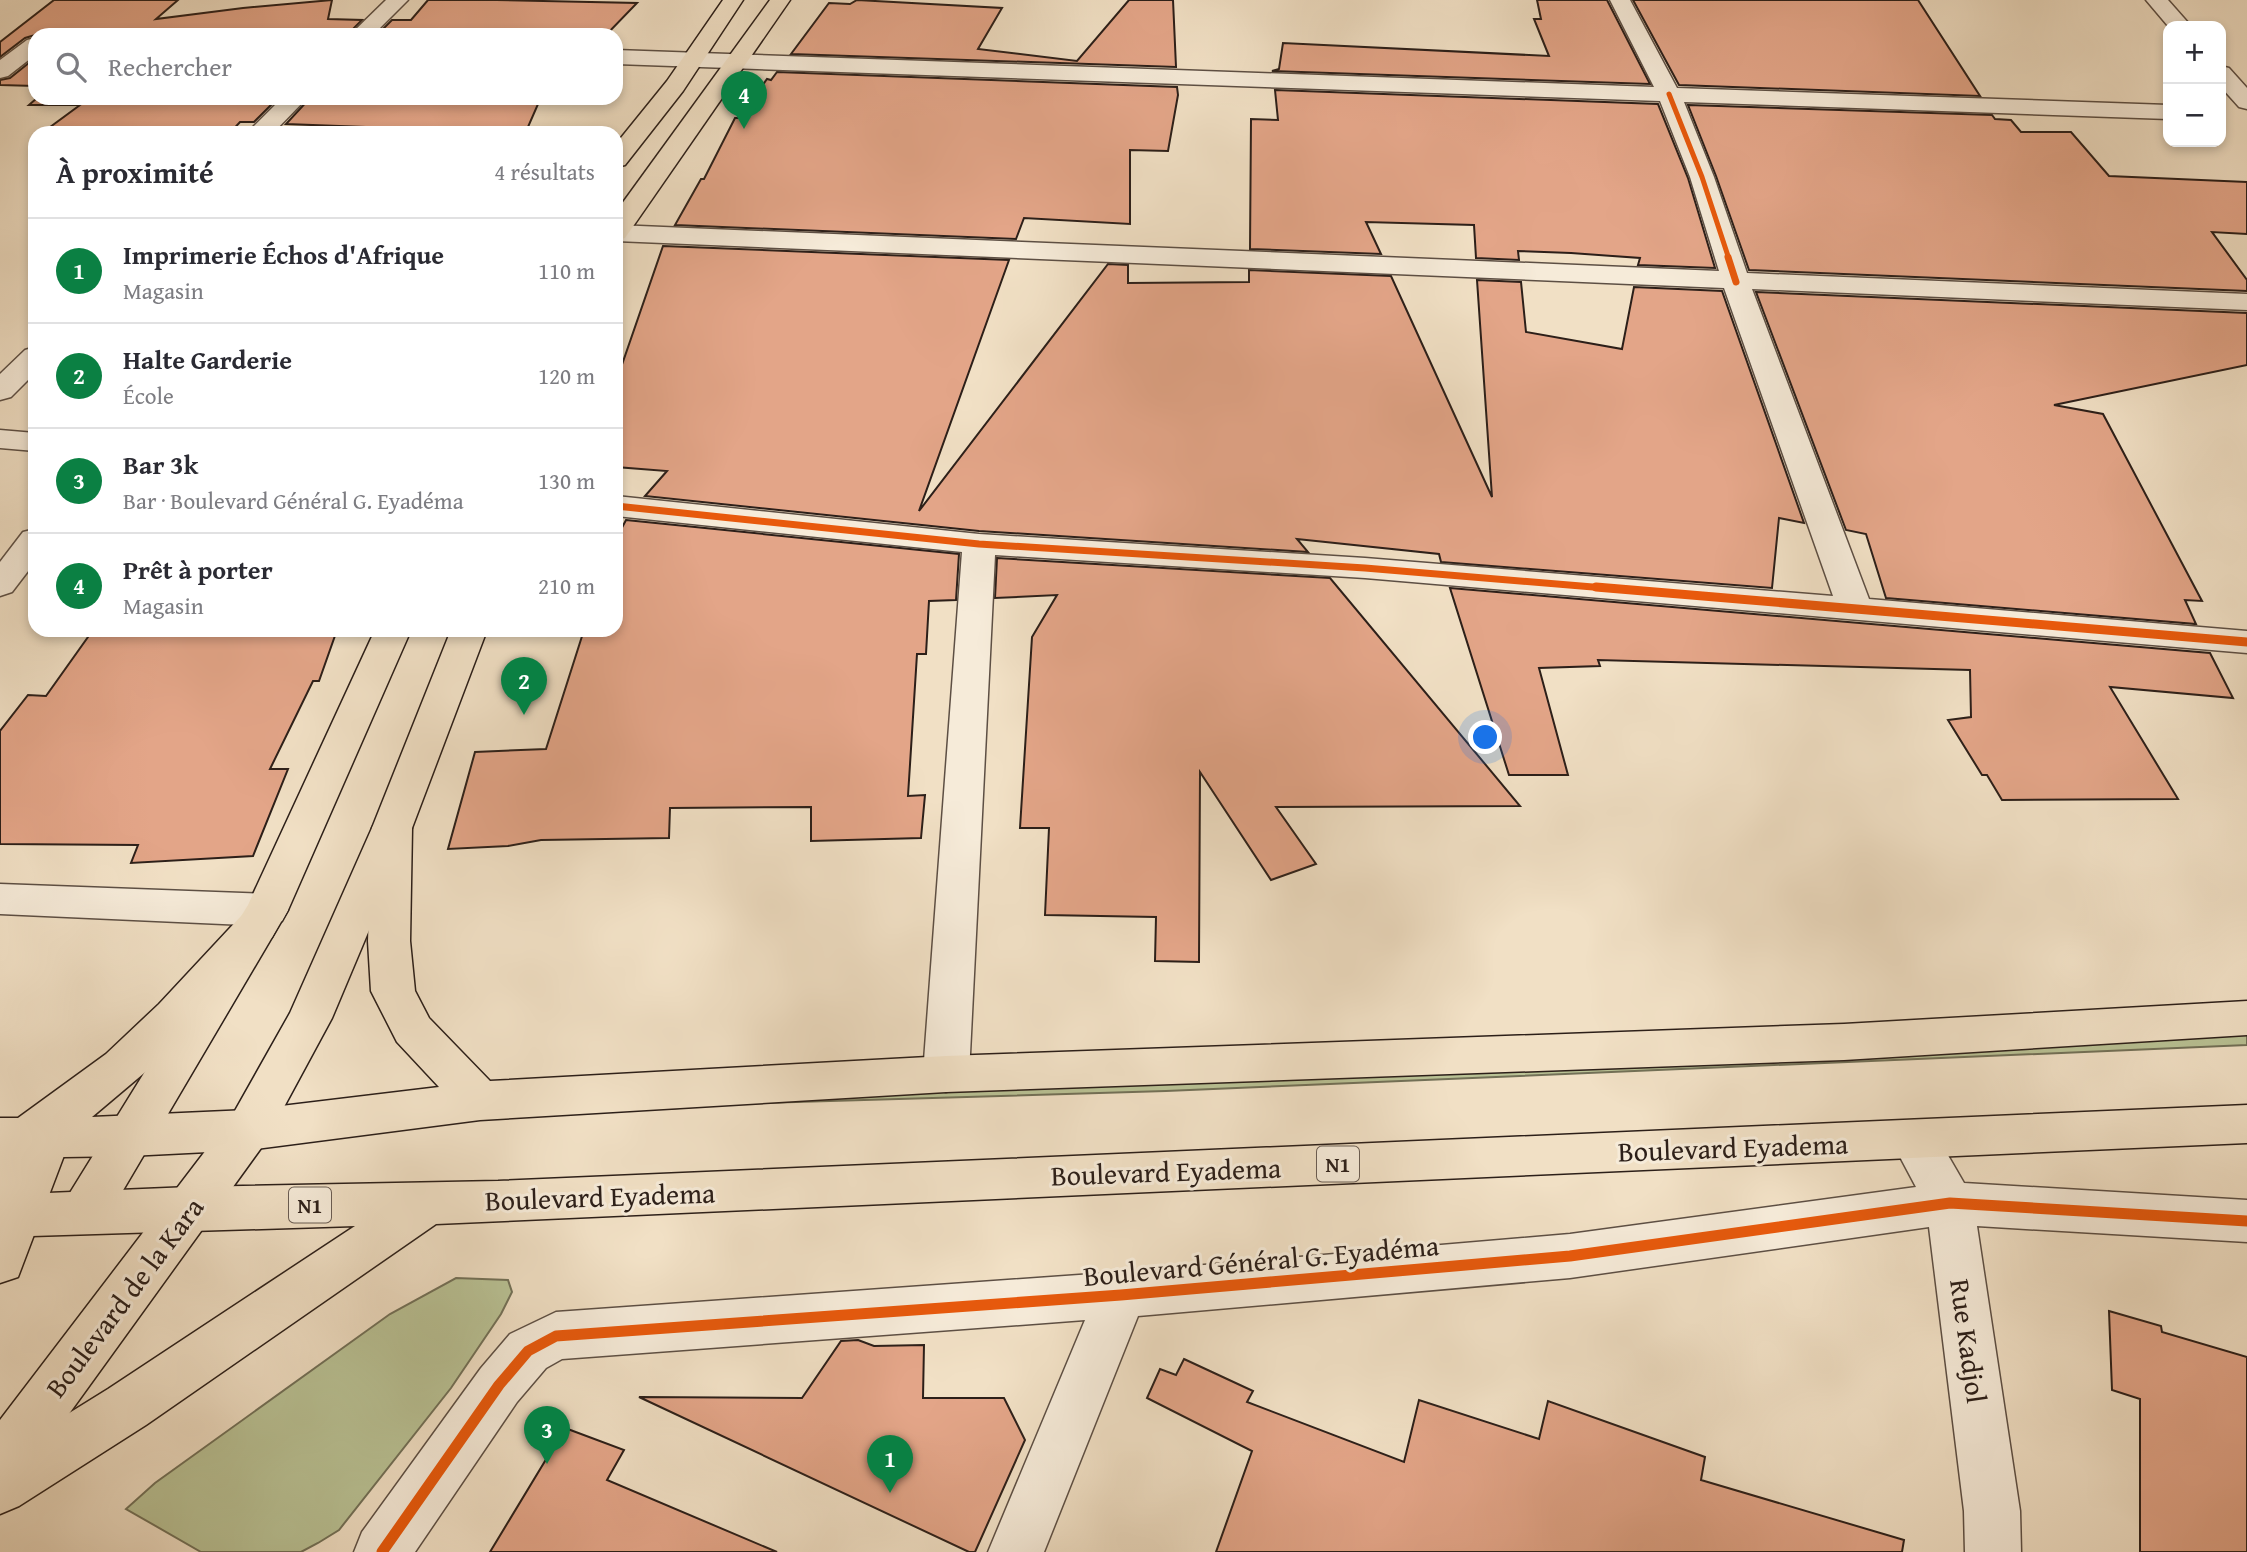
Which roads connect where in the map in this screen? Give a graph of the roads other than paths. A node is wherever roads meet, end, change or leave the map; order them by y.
1 (398, 0) edge
2 (733, 0) edge
3 (780, 0) edge
4 (1619, 0) edge
5 (2157, 0) edge
6 (2176, 21) edge
7 (368, 28) edge
8 (12, 37) dead end
9 (28, 38) edge
10 (28, 50) edge
11 (623, 57) edge
12 (693, 60) junction
13 (739, 62) junction
14 (0, 71) edge
15 (2226, 81) edge
16 (1669, 94) junction
17 (288, 105) edge
18 (2243, 110) edge
19 (2163, 112) edge
20 (266, 126) edge
21 (623, 151) edge
22 (623, 221) edge
23 (623, 232) edge
24 (1736, 282) junction
25 (2247, 302) edge
26 (28, 363) edge
27 (0, 391) edge
28 (0, 439) edge
29 (28, 442) edge
30 (623, 507) edge
31 (979, 544) junction
32 (28, 548) edge
33 (0, 585) edge
34 (1855, 609) junction
35 (390, 637) edge
36 (466, 637) edge
37 (2247, 642) edge
38 (392, 828) junction
39 (0, 899) edge
40 (262, 918) junction
41 (2247, 1018) edge
42 (946, 1074) junction
43 (480, 1101) junction
44 (2247, 1124) edge
45 (248, 1130) junction
46 (129, 1136) junction
47 (25, 1137) edge
48 (1914, 1140) junction
49 (6, 1202) edge
50 (430, 1202) junction
51 (1950, 1203) junction
52 (190, 1208) junction
53 (85, 1211) junction
54 (2247, 1221) edge
55 (0, 1261) edge
56 (1121, 1295) junction
57 (0, 1464) edge
58 (0, 1487) edge
59 (382, 1552) edge
60 (1016, 1552) edge
61 (1993, 1552) edge

1 - 7 street
2 - 12 main road
3 - 13 main road
4 - 16 street
5 - 6 street
8 - 9 street
10 - 14 street
11 - 12 street
12 - 13 street
12 - 21 main road
13 - 16 street
13 - 22 main road
15 - 18 street
16 - 19 street
16 - 24 street
17 - 20 street
23 - 24 street
24 - 25 street
24 - 34 street
26 - 27 street
28 - 29 street
30 - 31 street
31 - 34 street
31 - 42 street
32 - 33 street
34 - 37 street
35 - 40 main road
36 - 38 main road, Boulevard de la Kara
38 - 43 main road
38 - 45 main road, Boulevard de la Kara
39 - 40 street
40 - 46 main road
40 - 47 main road
41 - 42 main road
42 - 43 main road
43 - 45 main road
44 - 48 main road, Boulevard Eyadema / N1
45 - 46 main road
45 - 52 main road, Boulevard de la Kara
46 - 47 main road
46 - 53 main road
47 - 49 main road
48 - 50 main road, Boulevard Eyadema / N1
48 - 51 street, Rue Kadjol
49 - 53 main road, Boulevard Eyadema / N1
49 - 55 main road
50 - 52 main road, Boulevard Eyadema / N1
50 - 58 main road
51 - 54 street, Boulevard Général G. Eyadéma
51 - 56 street, Boulevard Général G. Eyadéma
51 - 61 street, Rue Kadjol
52 - 53 main road, Boulevard Eyadema / N1
52 - 57 main road, Boulevard de la Kara
56 - 59 street, Boulevard Général G. Eyadéma
56 - 60 street

